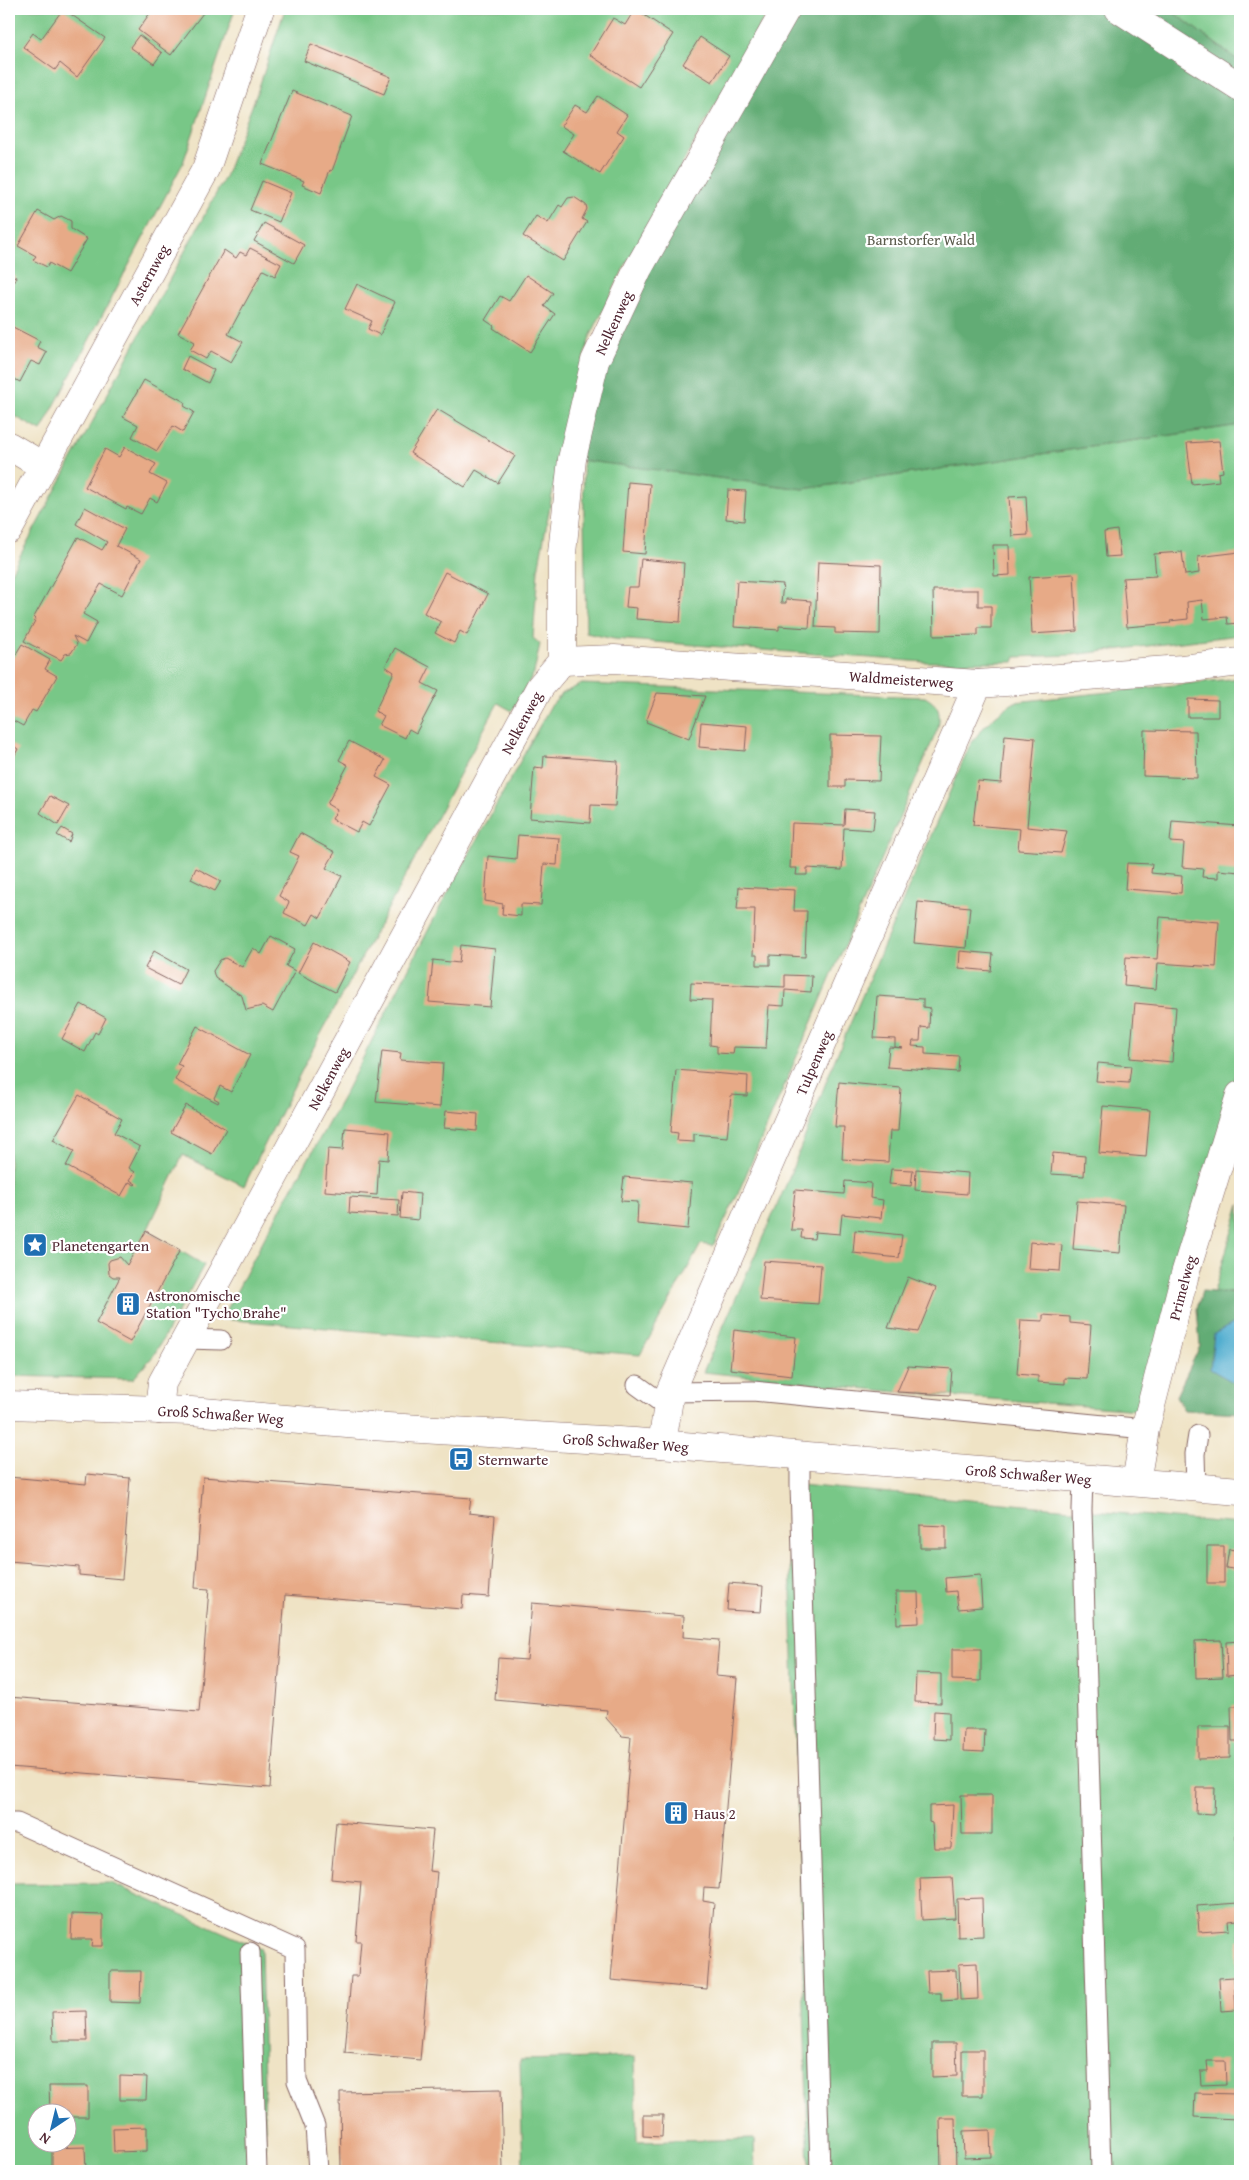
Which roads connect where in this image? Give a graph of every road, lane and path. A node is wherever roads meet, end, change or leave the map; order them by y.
1 (260, 9) edge
2 (786, 9) edge
3 (1119, 9) edge
4 (1240, 87) edge
5 (9, 446) edge
6 (44, 466) junction
7 (9, 529) edge
8 (562, 662) junction
9 (1240, 662) edge
10 (978, 684) junction
11 (1240, 1095) edge
12 (187, 1339) junction
13 (221, 1340) dead end
14 (637, 1385) dead end
15 (668, 1399) junction
16 (9, 1405) edge
17 (159, 1410) junction
18 (1145, 1429) junction
19 (1198, 1435) dead end
20 (662, 1444) junction
21 (800, 1455) junction
22 (1083, 1478) junction
23 (1136, 1482) junction
24 (1196, 1488) junction
25 (1240, 1491) edge
26 (9, 1823) edge
27 (250, 1952) dead end
28 (257, 2171) edge
29 (318, 2171) edge
30 (820, 2171) edge
31 (1101, 2171) edge

1 - 6 street, Asternweg
2 - 8 street, Nelkenweg
3 - 4 street
5 - 6 street
6 - 7 street, Asternweg
8 - 10 street, Waldmeisterweg
8 - 12 street, Nelkenweg
9 - 10 street, Waldmeisterweg
10 - 15 street, Tulpenweg
11 - 18 street, Primelweg
12 - 13 lane
12 - 17 street, Nelkenweg
14 - 15 lane
15 - 18 lane
15 - 20 street, Tulpenweg
16 - 17 street, Groß Schwaßer Weg
17 - 20 street, Groß Schwaßer Weg
18 - 23 street, Primelweg
19 - 24 lane
20 - 21 street, Groß Schwaßer Weg
21 - 22 street, Groß Schwaßer Weg
21 - 30 lane
22 - 23 street, Groß Schwaßer Weg
22 - 31 lane
23 - 24 street, Groß Schwaßer Weg
24 - 25 street, Groß Schwaßer Weg
26 - 29 lane
27 - 28 lane

